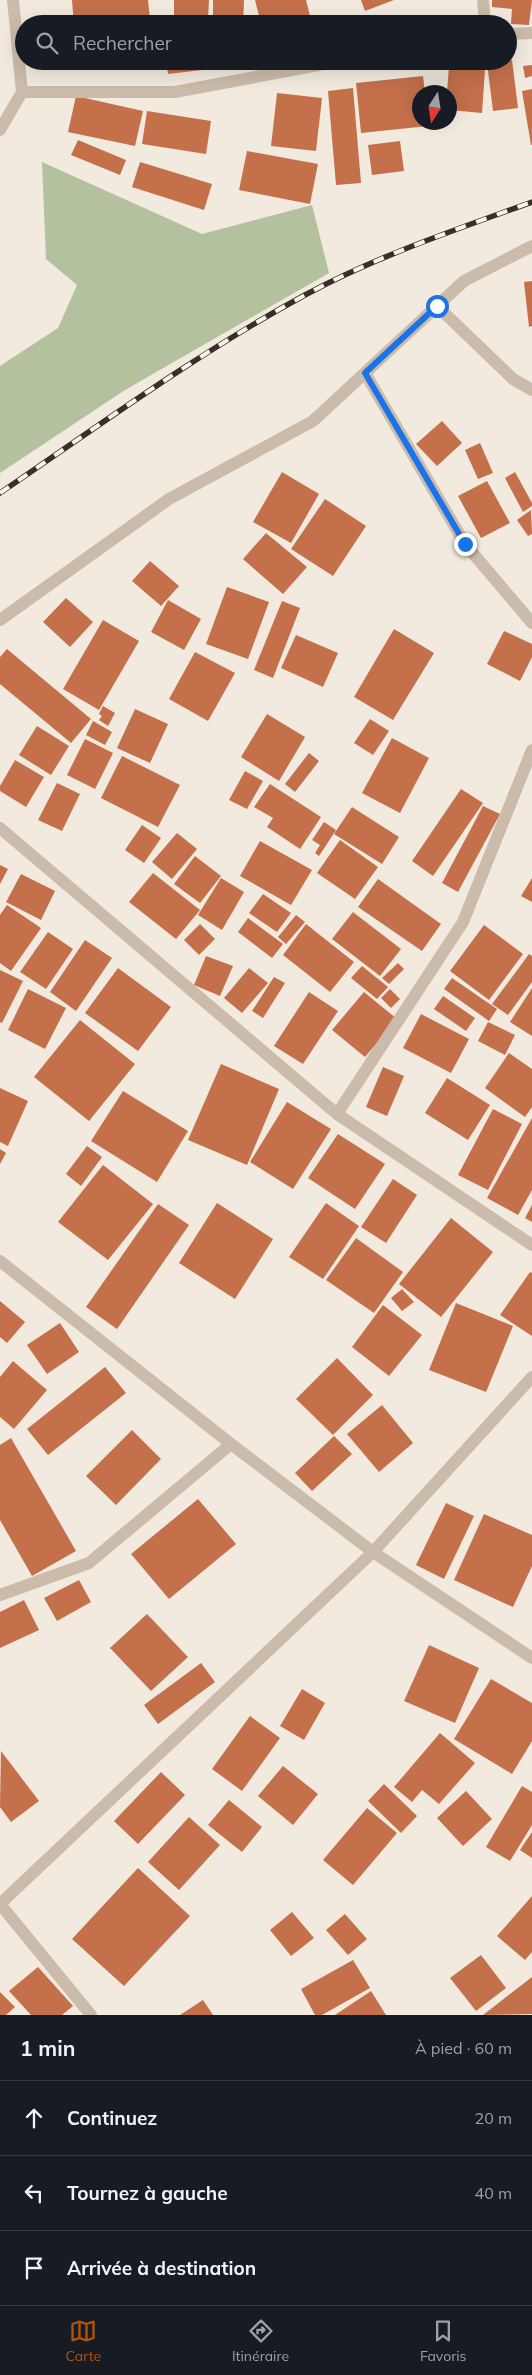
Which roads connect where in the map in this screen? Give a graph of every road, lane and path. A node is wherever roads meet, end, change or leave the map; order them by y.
1 (13, 0) edge
2 (483, 0) edge
3 (484, 15) edge
4 (15, 20) edge
5 (532, 33) edge
6 (517, 34) edge
7 (20, 70) edge
8 (292, 70) edge
9 (22, 92) junction
10 (0, 130) edge
11 (532, 246) edge
12 (437, 306) junction
13 (365, 373) junction
14 (532, 390) edge
15 (0, 620) edge
16 (532, 623) edge
17 (532, 750) edge
18 (0, 828) edge
19 (337, 1114) junction
20 (532, 1244) edge
21 (0, 1261) edge
22 (532, 1377) edge
23 (231, 1444) junction
24 (373, 1552) junction
25 (0, 1595) edge
26 (532, 1658) edge
27 (0, 1904) edge
28 (90, 2015) edge

1 - 4 street
2 - 3 street
5 - 6 street
7 - 9 street
8 - 9 street
9 - 10 street
11 - 12 street
12 - 13 street
12 - 14 street
13 - 15 street
13 - 16 street
17 - 19 street
18 - 19 street
19 - 20 street
21 - 23 street
22 - 24 street
23 - 24 street
23 - 25 street
24 - 26 street
24 - 27 street
27 - 28 street

